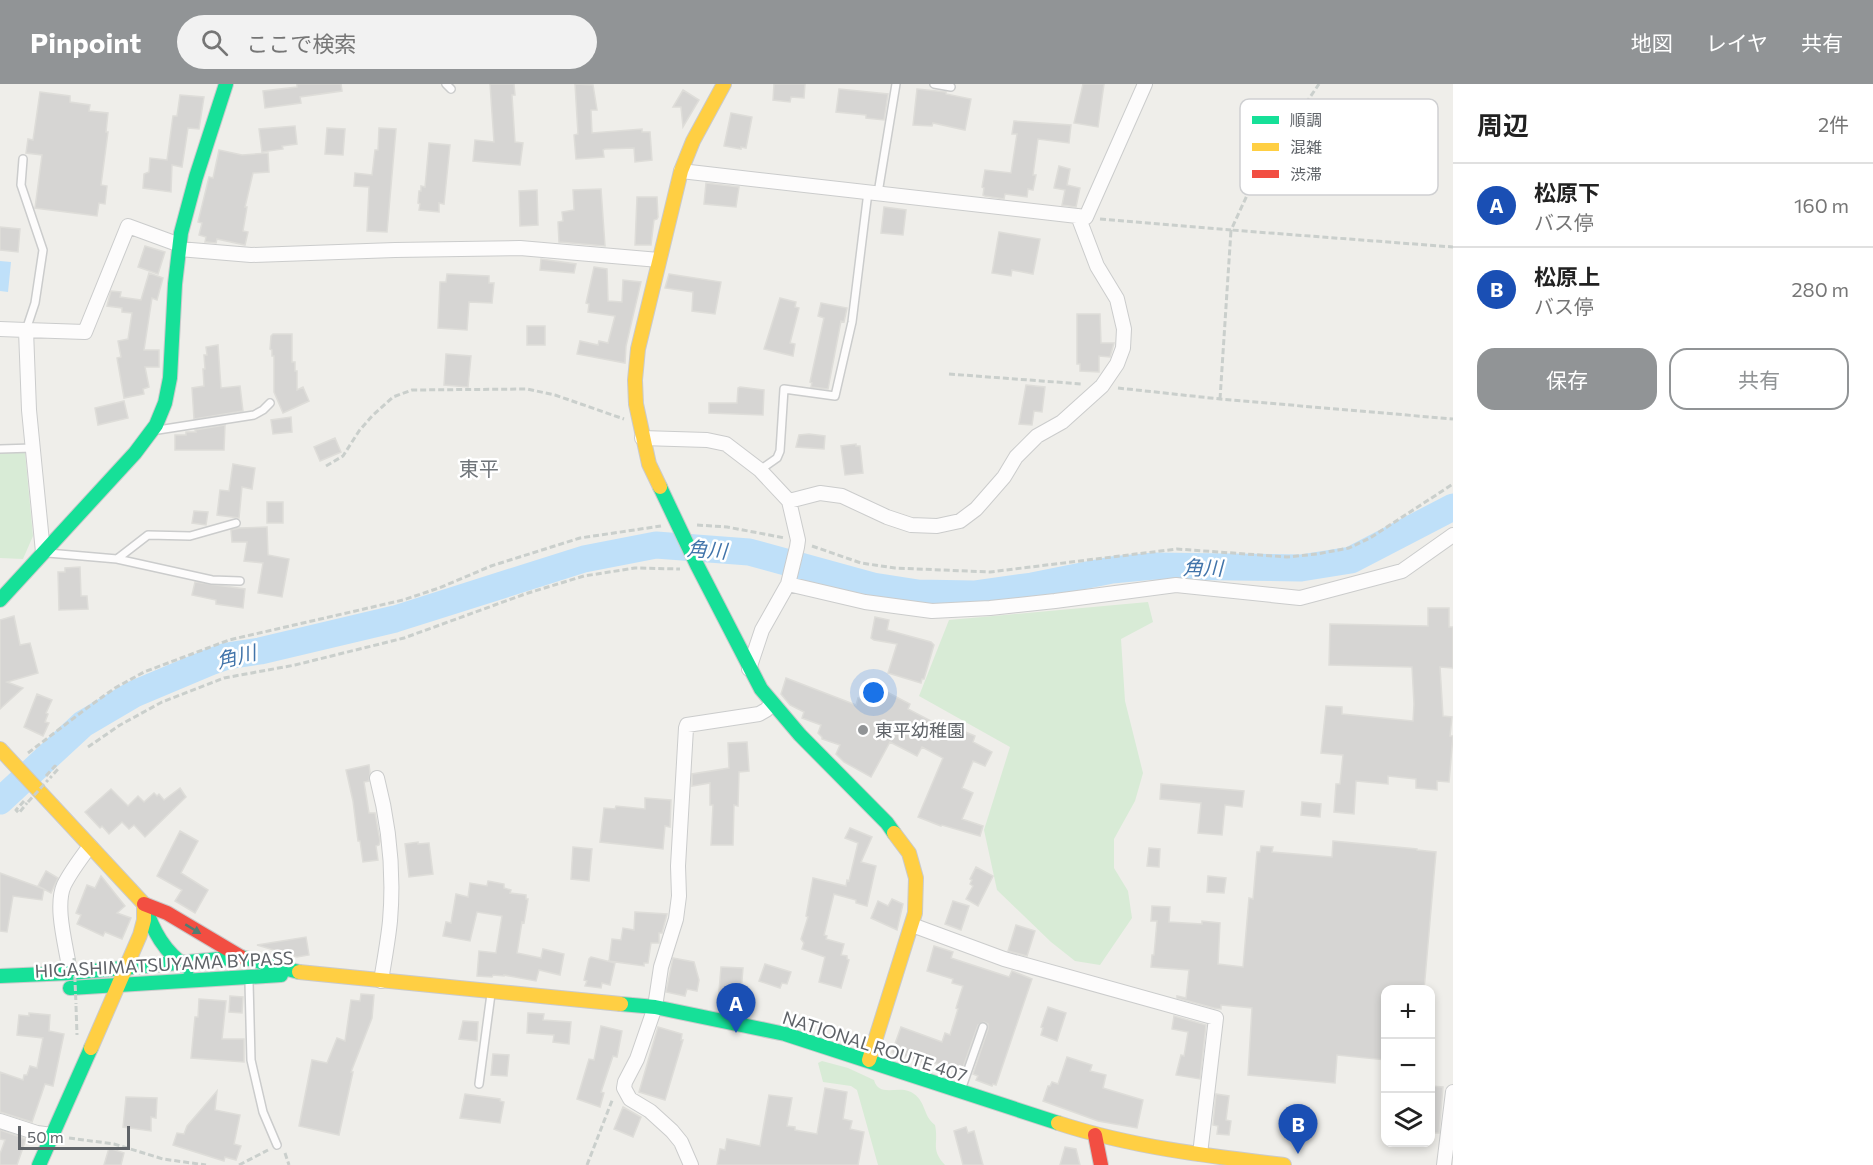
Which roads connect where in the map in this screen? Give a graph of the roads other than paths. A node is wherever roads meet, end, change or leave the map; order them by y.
1 (226, 84) edge
2 (724, 84) edge
3 (896, 84) edge
4 (934, 84) edge
5 (1145, 84) edge
6 (951, 87) dead end
7 (23, 159) dead end
8 (681, 171) junction
9 (873, 192) junction
10 (1082, 217) junction
11 (179, 247) junction
12 (659, 260) junction
13 (0, 329) edge
14 (26, 330) junction
15 (270, 403) dead end
16 (152, 430) junction
17 (642, 438) junction
18 (33, 448) junction
19 (0, 449) edge
20 (760, 470) junction
21 (789, 501) junction
22 (236, 523) dead end
23 (1453, 535) edge
24 (43, 552) junction
25 (117, 559) junction
26 (240, 581) dead end
27 (788, 582) junction
28 (0, 600) edge
29 (749, 669) junction
30 (772, 704) junction
31 (0, 748) edge
32 (377, 778) dead end
33 (90, 846) junction
34 (144, 904) junction
35 (912, 925) junction
36 (241, 957) junction
37 (178, 962) junction
38 (126, 968) junction
39 (70, 973) junction
40 (307, 974) junction
41 (0, 976) edge
42 (249, 976) junction
43 (206, 978) junction
44 (381, 981) junction
45 (119, 986) junction
46 (60, 988) dead end
47 (491, 992) junction
48 (655, 1007) junction
49 (983, 1027) dead end
50 (869, 1060) junction
51 (479, 1084) dead end
52 (960, 1092) junction
53 (1453, 1092) edge
54 (0, 1121) edge
55 (52, 1135) junction
56 (1095, 1135) junction
57 (277, 1145) road end
58 (1200, 1154) junction
59 (1218, 1161) edge
60 (39, 1165) edge
61 (691, 1165) edge
62 (1101, 1165) edge
63 (1284, 1165) edge
64 (1444, 1165) edge

1 - 11 main road
2 - 8 main road
3 - 9 lane
4 - 6 lane
5 - 10 street
7 - 14 lane
8 - 9 street
8 - 12 main road
9 - 10 street
9 - 20 lane
10 - 21 street
11 - 12 street
11 - 14 street
11 - 16 main road
12 - 17 main road
13 - 14 street
14 - 18 street
15 - 16 lane
16 - 24 main road
17 - 20 street
17 - 29 main road
18 - 19 lane
18 - 24 street
20 - 21 street
21 - 27 street
22 - 25 lane
23 - 27 street
24 - 25 lane
24 - 28 main road
25 - 26 lane
27 - 29 street
29 - 30 main road
30 - 35 main road
30 - 48 street
31 - 33 main road
32 - 44 street
33 - 34 main road
33 - 39 street
34 -> 36 main road
34 - 37 main road
34 - 38 main road
35 - 50 main road
35 - 58 street
36 - 37 main road, HIGASHIMATSUYAMA BYPASS
36 - 40 main road, HIGASHIMATSUYAMA BYPASS
37 - 38 main road, HIGASHIMATSUYAMA BYPASS
37 - 43 main road
38 - 39 main road, HIGASHIMATSUYAMA BYPASS
38 - 45 main road
39 - 41 main road, HIGASHIMATSUYAMA BYPASS
40 - 42 main road, HIGASHIMATSUYAMA BYPASS
40 - 44 main road, NATIONAL ROUTE 407
42 - 43 main road, HIGASHIMATSUYAMA BYPASS
42 - 57 lane
43 - 45 main road, HIGASHIMATSUYAMA BYPASS
44 - 47 main road, NATIONAL ROUTE 407
45 - 46 main road, HIGASHIMATSUYAMA BYPASS
45 - 55 main road
47 - 48 main road, NATIONAL ROUTE 407
47 - 51 lane
48 - 50 main road, NATIONAL ROUTE 407
48 - 61 street
49 - 52 lane
50 - 52 main road, NATIONAL ROUTE 407
52 - 56 main road, NATIONAL ROUTE 407
53 - 64 street
54 - 55 street
55 - 60 main road
56 - 58 main road, NATIONAL ROUTE 407
56 - 62 main road
58 - 59 main road, NATIONAL ROUTE 407
59 - 63 main road, NATIONAL ROUTE 407

